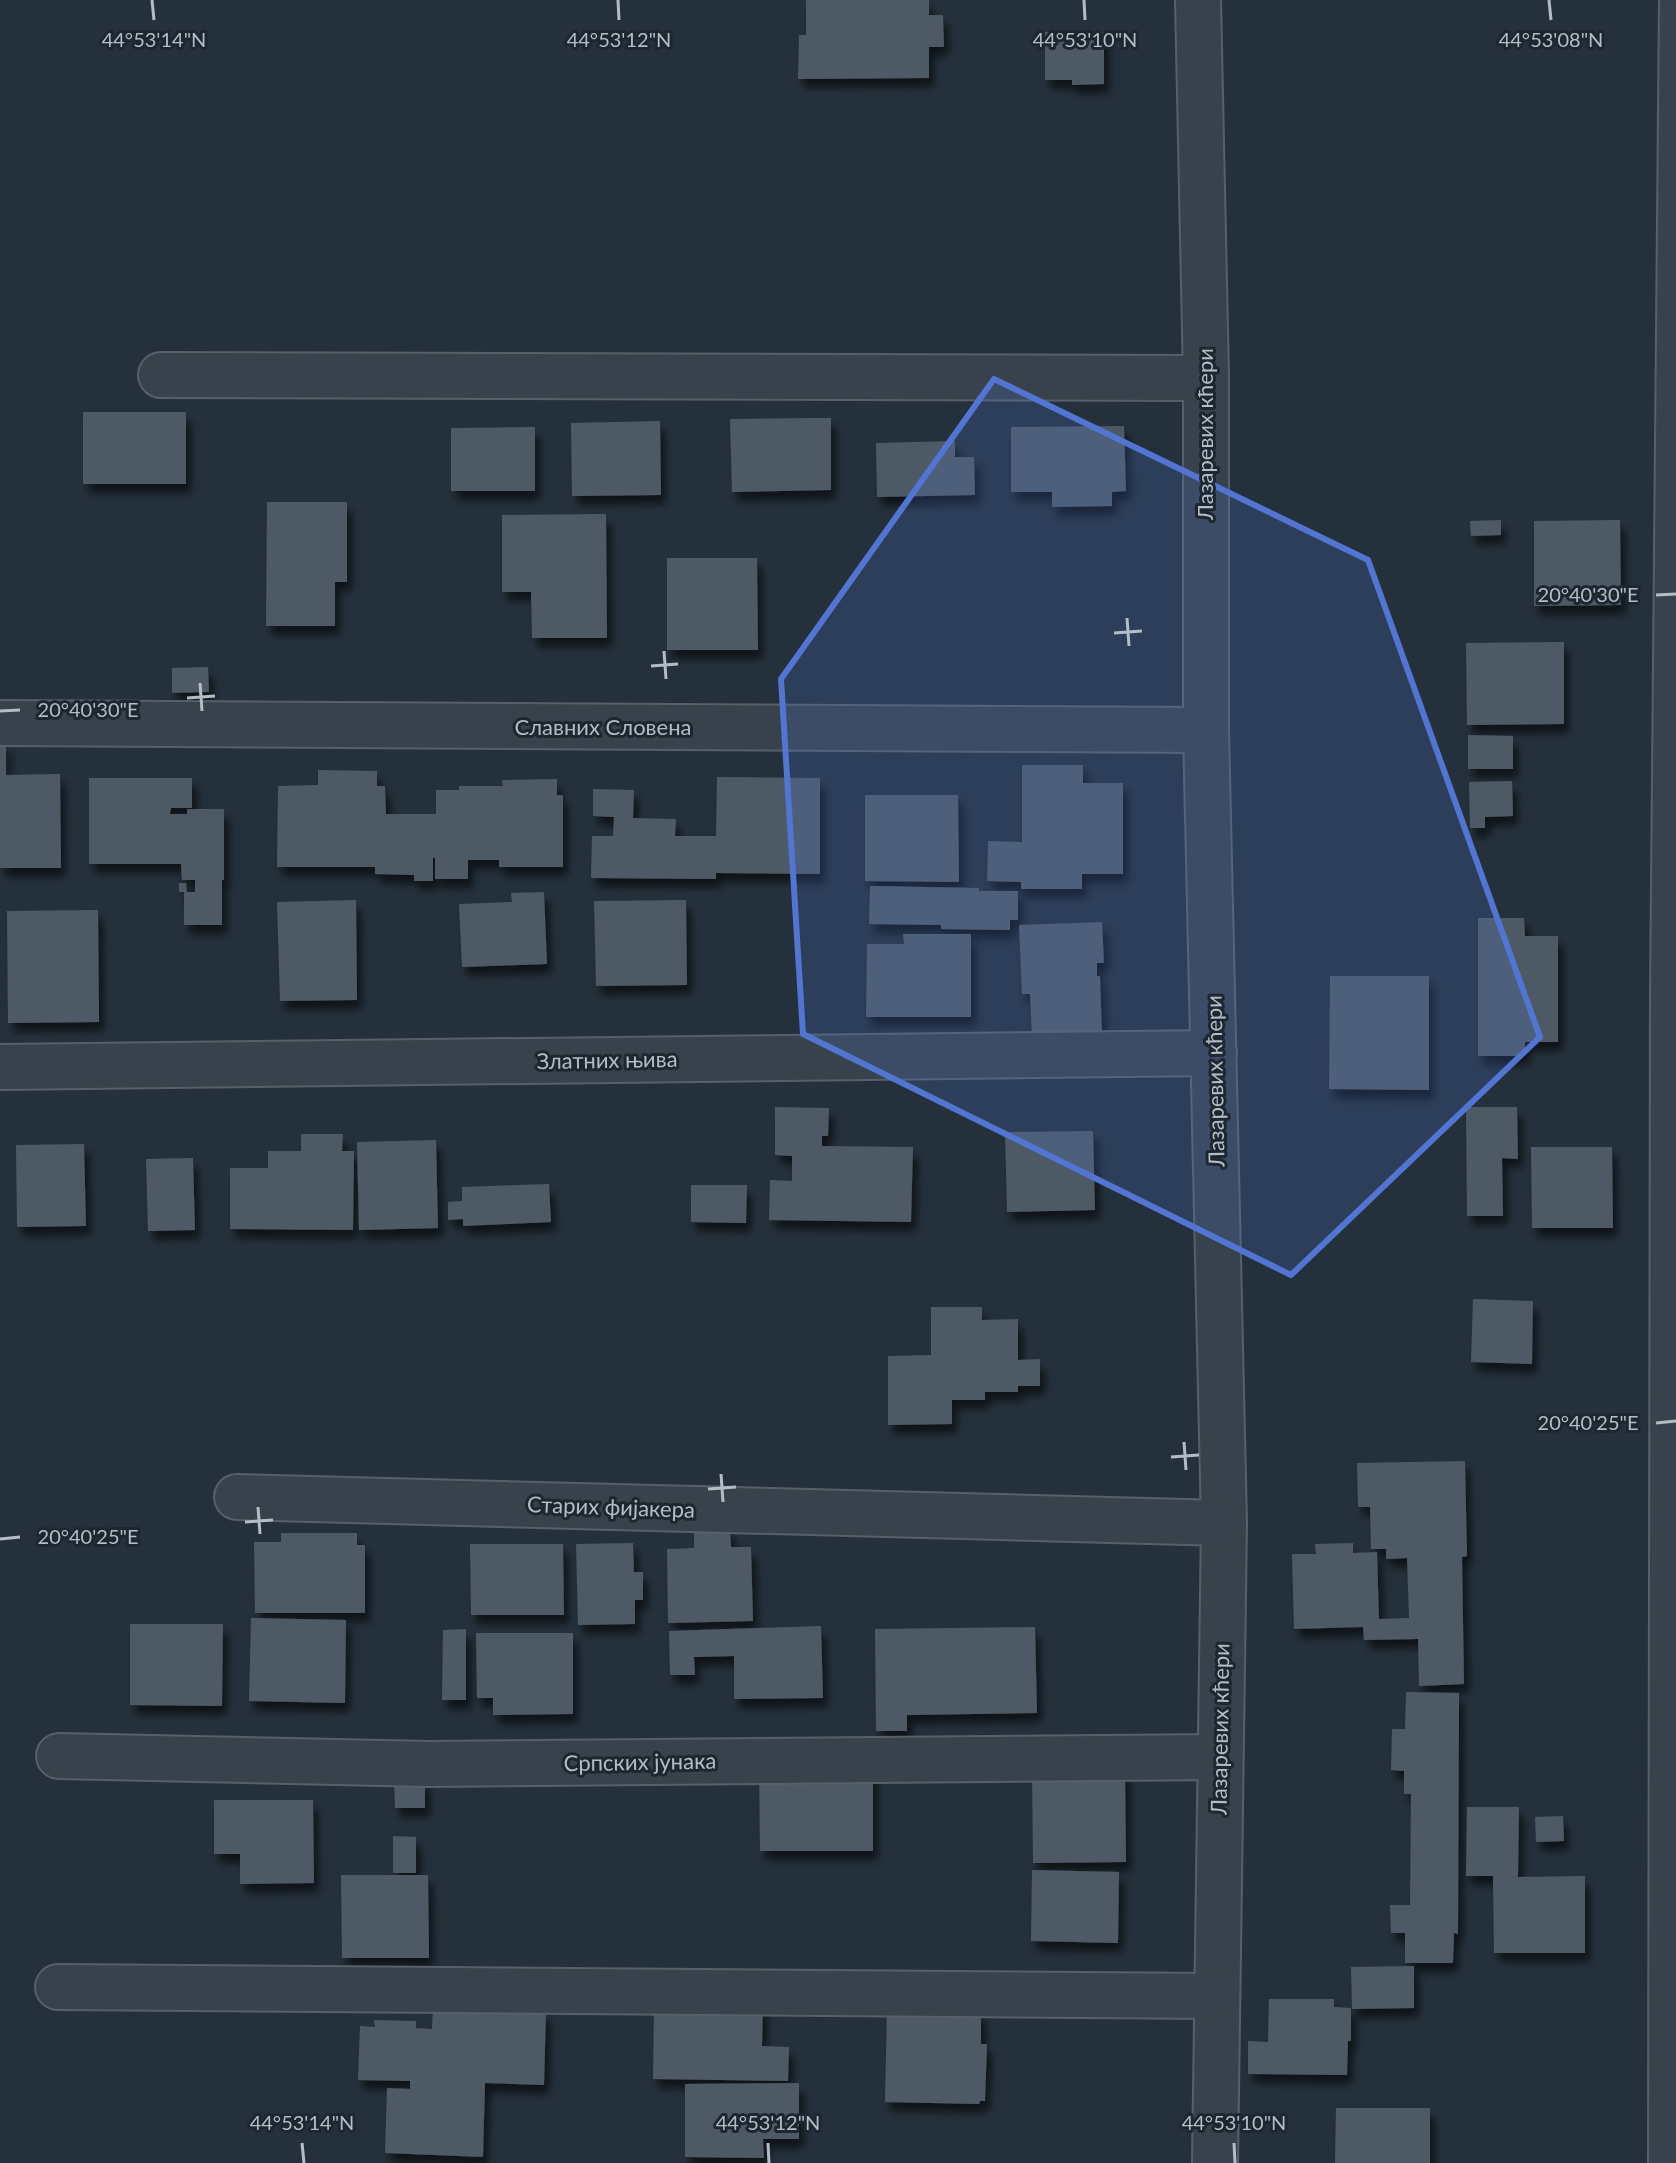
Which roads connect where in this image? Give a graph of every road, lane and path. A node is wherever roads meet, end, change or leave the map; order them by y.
1 (1198, 0) edge
2 (1674, 0) edge
3 (161, 375) dead end
4 (1206, 378) junction
5 (0, 723) edge
6 (1206, 730) junction
7 (1214, 1053) junction
8 (0, 1067) edge
9 (237, 1497) dead end
10 (1224, 1523) junction
11 (59, 1756) dead end
12 (1220, 1757) junction
13 (58, 1987) dead end
14 (1216, 1996) junction
15 (1215, 2163) edge
16 (1663, 2163) edge

1 - 4 street, Лазаревих кћери
2 - 16 lane
3 - 4 street
4 - 6 street, Лазаревих кћери
5 - 6 street, Славних Словена
6 - 7 street, Лазаревих кћери
7 - 8 street, Златних њива
7 - 10 street, Лазаревих кћери
9 - 10 street, Старих фијакера
10 - 12 street, Лазаревих кћери
11 - 12 street, Српских јунака
12 - 14 street, Лазаревих кћери
13 - 14 street
14 - 15 street, Лазаревих кћери

